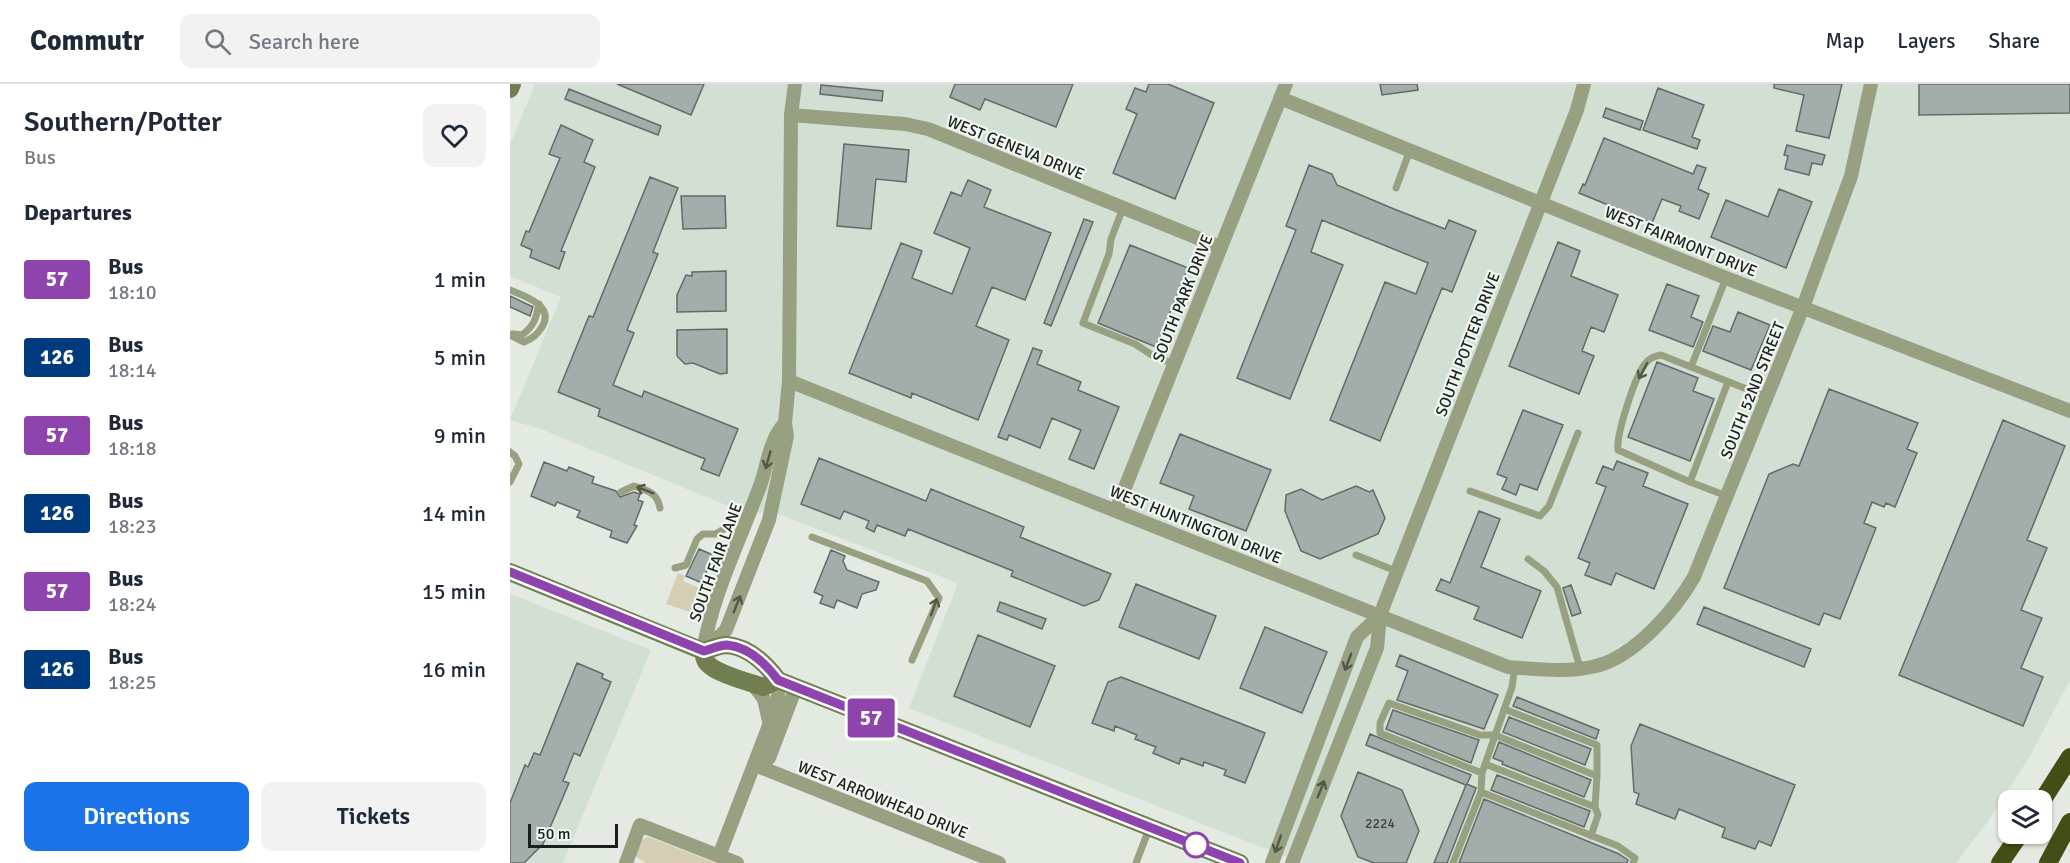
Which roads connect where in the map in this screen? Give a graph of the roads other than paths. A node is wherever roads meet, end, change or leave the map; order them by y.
1 (512, 84) edge
2 (795, 84) edge
3 (1286, 84) edge
4 (1584, 84) edge
5 (1871, 84) edge
6 (510, 89) edge
7 (1280, 98) junction
8 (791, 115) junction
9 (1410, 150) junction
10 (1396, 188) dead end
11 (1540, 202) junction
12 (1123, 208) junction
13 (1220, 247) junction
14 (1726, 278) junction
15 (510, 290) edge
16 (1803, 307) junction
17 (510, 334) edge
18 (1174, 364) junction
19 (1691, 367) junction
20 (789, 381) junction
21 (1728, 382) junction
22 (1767, 397) junction
23 (2070, 411) edge
24 (785, 423) junction
25 (1578, 433) dead end
26 (510, 452) edge
27 (510, 482) edge
28 (1690, 482) junction
29 (1470, 491) dead end
30 (621, 492) dead end
31 (1727, 496) junction
32 (660, 508) dead end
33 (1116, 510) junction
34 (730, 525) dead end
35 (812, 537) dead end
36 (1356, 555) dead end
37 (1528, 559) dead end
38 (675, 568) dead end
39 (1396, 571) junction
40 (510, 572) edge
41 (1380, 615) junction
42 (704, 651) junction
43 (912, 660) dead end
44 (1598, 666) joint
45 (1515, 667) junction
46 (1580, 668) junction
47 (778, 680) junction
48 (752, 683) junction
49 (796, 687) junction
50 (1504, 709) junction
51 (770, 723) junction
52 (1495, 735) junction
53 (2070, 757) edge
54 (1485, 764) junction
55 (755, 765) junction
56 (1482, 773) junction
57 (1597, 776) junction
58 (2049, 790) edge
59 (1481, 792) junction
60 (1595, 807) junction
61 (2070, 822) edge
62 (1150, 827) junction
63 (1592, 836) junction
64 (2013, 844) edge
65 (719, 856) junction
66 (626, 863) edge
67 (737, 863) edge
68 (999, 863) edge
69 (1136, 863) edge
70 (1240, 863) edge
71 (1272, 863) edge
72 (1293, 863) edge
73 (1454, 863) edge
74 (1633, 863) edge
75 (2000, 863) edge
76 (2048, 863) edge

1 - 6 main road
2 - 8 street, SOUTH FAIR LANE
3 - 7 street, SOUTH PARK DRIVE
4 - 11 street, SOUTH POTTER DRIVE
5 - 16 street, SOUTH 52ND STREET
7 - 9 street, WEST FAIRMONT DRIVE
7 - 13 street, SOUTH PARK DRIVE
8 - 12 street, WEST GENEVA DRIVE
8 - 20 street, SOUTH FAIR LANE
9 - 10 lane
9 - 11 street, WEST FAIRMONT DRIVE
11 - 14 street, WEST FAIRMONT DRIVE
11 - 39 street, SOUTH POTTER DRIVE
12 - 13 street, WEST GENEVA DRIVE
12 - 18 lane
13 - 18 street, SOUTH PARK DRIVE
14 - 16 street, WEST FAIRMONT DRIVE
14 - 19 lane
15 - 17 lane
16 - 22 street, SOUTH 52ND STREET
16 - 23 street, WEST FAIRMONT DRIVE
18 - 33 street, SOUTH PARK DRIVE
19 - 21 lane
19 -> 28 lane
20 - 24 street, SOUTH FAIR LANE
20 - 33 street, WEST HUNTINGTON DRIVE
21 - 22 lane
21 - 28 lane
22 - 31 street, SOUTH 52ND STREET
24 -> 42 street, SOUTH FAIR LANE
42 -> 24 street, SOUTH FAIR LANE
25 - 29 lane
26 - 27 lane
28 - 31 lane
32 -> 30 lane
31 - 44 street, SOUTH 52ND STREET
33 - 41 street, WEST HUNTINGTON DRIVE
34 - 38 lane
43 -> 35 lane
36 - 39 lane
37 - 46 lane
39 - 41 street, SOUTH POTTER DRIVE
40 - 42 main road
41 - 45 street, WEST HUNTINGTON DRIVE
41 -> 71 street, SOUTH POTTER DRIVE
72 -> 41 street, SOUTH POTTER DRIVE
42 - 47 main road
42 - 48 main road
44 - 46 street, WEST HUNTINGTON DRIVE
45 - 46 street, WEST HUNTINGTON DRIVE
45 - 50 lane
47 - 48 main road
47 - 49 main road
47 - 51 street
48 - 51 street
49 - 55 street
49 - 62 main road
50 - 52 lane
50 - 57 lane
51 - 55 street
52 - 54 lane
52 - 56 lane
52 - 57 lane
53 - 58 highway
54 - 56 lane
54 - 60 lane
55 - 65 street
55 - 68 street, WEST ARROWHEAD DRIVE
56 - 59 lane
57 - 60 lane
59 - 63 lane
59 - 73 lane
60 - 63 lane
61 - 76 highway
62 - 69 lane
62 - 70 main road
63 - 74 lane
64 - 75 highway
65 - 66 street
65 - 67 street

